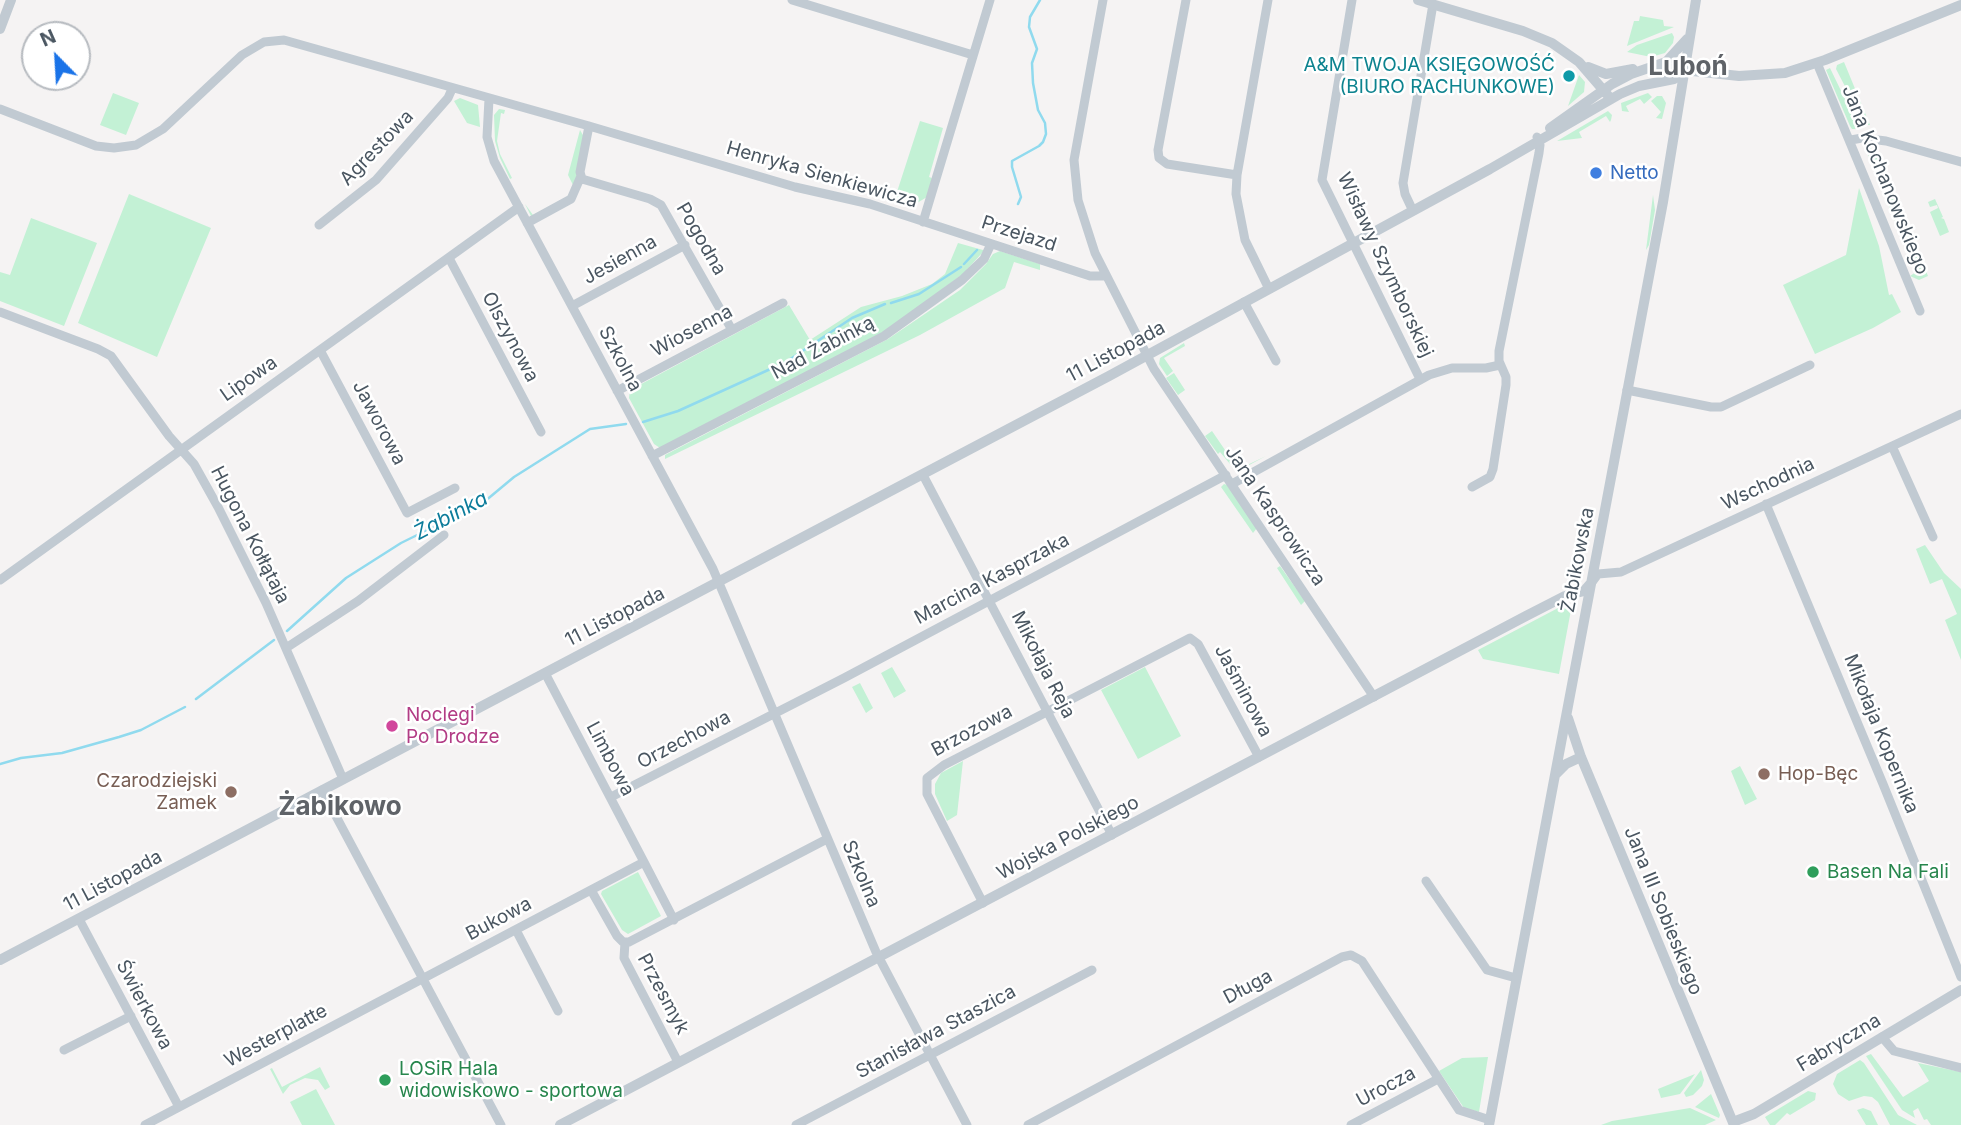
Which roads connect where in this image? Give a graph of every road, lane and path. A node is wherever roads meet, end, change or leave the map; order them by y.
1 (11, 0) edge
2 (792, 0) edge
3 (990, 0) edge
4 (1103, 0) edge
5 (1186, 0) edge
6 (1268, 0) edge
7 (1352, 0) edge
8 (1418, 0) edge
9 (1696, 0) edge
10 (1433, 4) junction
11 (1959, 5) edge
12 (0, 29) edge
13 (1688, 38) junction
14 (973, 55) junction
15 (1579, 62) junction
16 (1817, 63) junction
17 (1656, 67) junction
18 (1639, 71) junction
19 (1683, 71) junction
20 (1665, 81) junction
21 (452, 89) junction
22 (1604, 89) junction
23 (489, 99) junction
24 (1611, 99) junction
25 (1680, 102) junction
26 (0, 109) edge
27 (589, 126) junction
28 (1539, 139) junction
29 (1851, 140) junction
30 (1961, 162) edge
31 (1237, 175) junction
32 (581, 176) junction
33 (519, 207) junction
34 (1413, 211) junction
35 (923, 222) junction
36 (527, 223) junction
37 (319, 225) dead end
38 (991, 244) junction
39 (1352, 244) junction
40 (685, 245) junction
41 (449, 258) junction
42 (1105, 276) junction
43 (1269, 289) junction
44 (783, 303) dead end
45 (1244, 303) junction
46 (572, 306) junction
47 (1920, 311) dead end
48 (0, 312) edge
49 (732, 330) junction
50 (320, 350) junction
51 (1146, 355) junction
52 (1276, 361) dead end
53 (1500, 365) junction
54 (1811, 365) dead end
55 (1420, 380) junction
56 (1628, 390) junction
57 (617, 391) junction
58 (1961, 414) edge
59 (541, 432) dead end
60 (1892, 446) junction
61 (181, 449) junction
62 (652, 456) junction
63 (923, 475) junction
64 (1226, 475) junction
65 (1233, 484) junction
66 (1472, 487) dead end
67 (455, 488) dead end
68 (1766, 505) junction
69 (443, 535) dead end
70 (1933, 537) dead end
71 (0, 580) edge
72 (719, 583) junction
73 (1591, 583) junction
74 (989, 600) junction
75 (286, 648) junction
76 (545, 673) junction
77 (1374, 697) junction
78 (1567, 708) junction
79 (1046, 711) junction
80 (774, 714) junction
81 (1256, 752) junction
82 (1581, 757) junction
83 (1555, 775) junction
84 (343, 779) junction
85 (322, 790) junction
86 (611, 797) junction
87 (1112, 835) junction
88 (827, 839) junction
89 (644, 862) junction
90 (1426, 881) dead end
91 (591, 890) junction
92 (983, 903) junction
93 (79, 919) junction
94 (674, 920) junction
95 (516, 930) junction
96 (625, 942) junction
97 (878, 957) junction
98 (0, 960) edge
99 (1091, 970) dead end
100 (1961, 977) edge
101 (1516, 978) junction
102 (423, 979) junction
103 (1961, 990) edge
104 (558, 1012) dead end
105 (131, 1016) junction
106 (1882, 1037) junction
107 (64, 1050) dead end
108 (929, 1055) junction
109 (678, 1062) junction
110 (1961, 1068) edge
111 (1438, 1079) junction
112 (179, 1107) junction
113 (1490, 1122) edge
114 (1731, 1124) edge
115 (145, 1125) edge
116 (501, 1125) edge
117 (560, 1125) edge
118 (796, 1125) edge
119 (967, 1125) edge
120 (1028, 1125) edge
121 (1351, 1125) edge

1 - 12 street
2 - 14 street
3 - 14 street, Henryka Sienkiewicza
4 - 42 street, Jana Kasprowicza
5 - 31 street
6 - 31 street
7 - 39 street, Wisławy Szymborskiej
8 - 10 street
9 - 13 street, Żabikowska
10 - 15 street
10 - 34 street
11 - 16 street
13 - 17 street
13 - 19 street, Żabikowska
14 - 35 street, Henryka Sienkiewicza
15 - 18 street
15 - 22 street
16 - 19 street
16 - 29 street, Jana Kochanowskiego
17 - 18 street, 11 Listopada
17 - 19 street
18 - 22 street, 11 Listopada
19 - 20 street, 11 Listopada
19 - 25 street, Żabikowska
20 - 24 street, 11 Listopada
20 - 25 street
21 - 23 street
21 - 26 street
21 - 37 street, Agrestowa
22 - 24 street
22 - 28 street, 11 Listopada
23 - 27 street, Henryka Sienkiewicza
23 - 33 street, Szkolna
24 - 28 street, 11 Listopada
25 - 56 street, Żabikowska
27 - 32 street
27 - 35 street, Henryka Sienkiewicza
28 - 34 street, 11 Listopada
28 - 53 street
29 - 30 street
29 - 47 street, Jana Kochanowskiego
31 - 43 street
32 - 36 street
32 - 40 street, Pogodna
33 - 36 street, Szkolna
33 - 41 street, Lipowa
34 - 39 street, 11 Listopada
35 - 38 street, Przejazd
36 - 46 street, Szkolna
38 - 42 street, Przejazd
38 - 62 street, Nad Żabinką
39 - 43 street, 11 Listopada
39 - 55 street, Wisławy Szymborskiej
40 - 46 street, Jesienna
40 - 49 street, Pogodna
41 - 50 street, Lipowa
41 - 59 street, Olszynowa
42 - 51 street, Jana Kasprowicza
43 - 45 street, 11 Listopada
44 - 49 street, Wiosenna
45 - 51 street, 11 Listopada
45 - 52 street
46 - 57 street, Szkolna
48 - 61 street, Hugona Kołłątaja
49 - 57 street, Wiosenna
50 - 61 street, Lipowa
50 - 67 street, Jaworowa
51 - 63 street, 11 Listopada
51 - 64 street, Jana Kasprowicza
53 - 55 street
53 - 66 street
54 - 56 street
55 - 65 street
56 - 73 street, Żabikowska
57 - 62 street, Szkolna
58 - 60 street, Wschodnia
60 - 68 street, Wschodnia
60 - 70 street
61 - 71 street, Lipowa
61 - 75 street, Hugona Kołłątaja
62 - 72 street, Szkolna
63 - 72 street, 11 Listopada
63 - 74 street, Mikołaja Reja
64 - 65 street, Jana Kasprowicza
64 - 74 street, Marcina Kasprzaka
65 - 77 street, Jana Kasprowicza
68 - 73 street, Wschodnia
68 - 100 street, Mikołaja Kopernika
69 - 75 street
72 - 76 street, 11 Listopada
72 - 80 street, Szkolna
73 - 77 street, Wojska Polskiego
73 - 78 street, Żabikowska
74 - 79 street, Mikołaja Reja
74 - 80 street, Marcina Kasprzaka
75 - 84 street, Hugona Kołłątaja
76 - 84 street, 11 Listopada
76 - 86 street, Limbowa
77 - 81 street, Wojska Polskiego
78 - 82 street, Jana III Sobieskiego
78 - 83 street, Żabikowska
79 - 81 street, Jaśminowa
79 - 87 street, Mikołaja Reja
79 - 92 street, Brzozowa
80 - 86 street, Orzechowa
80 - 88 street, Szkolna
81 - 87 street, Wojska Polskiego
82 - 83 street
82 - 114 street, Jana III Sobieskiego
83 - 101 street, Żabikowska
84 - 85 street, 11 Listopada
85 - 93 street, 11 Listopada
85 - 102 street
86 - 89 street, Limbowa
87 - 92 street, Wojska Polskiego
88 - 94 street
88 - 97 street, Szkolna
89 - 91 street, Bukowa
89 - 94 street
90 - 101 street
91 - 95 street, Bukowa
91 - 96 street
92 - 97 street, Wojska Polskiego
93 - 98 street, 11 Listopada
93 - 105 street, Świerkowa
94 - 96 street
95 - 102 street, Bukowa
95 - 104 street
96 - 109 street, Przesmyk
97 - 108 street, Szkolna
97 - 109 street, Wojska Polskiego
99 - 108 street, Stanisława Staszica
101 - 113 street, Żabikowska
102 - 112 street, Westerplatte
102 - 116 street
103 - 106 street, Fabryczna
105 - 107 street
105 - 112 street, Świerkowa
106 - 110 street
106 - 114 street, Fabryczna
108 - 118 street, Stanisława Staszica
108 - 119 street, Szkolna
109 - 117 street, Wojska Polskiego
111 - 113 street
111 - 120 street, Długa
111 - 121 street, Urocza
112 - 115 street, Westerplatte

